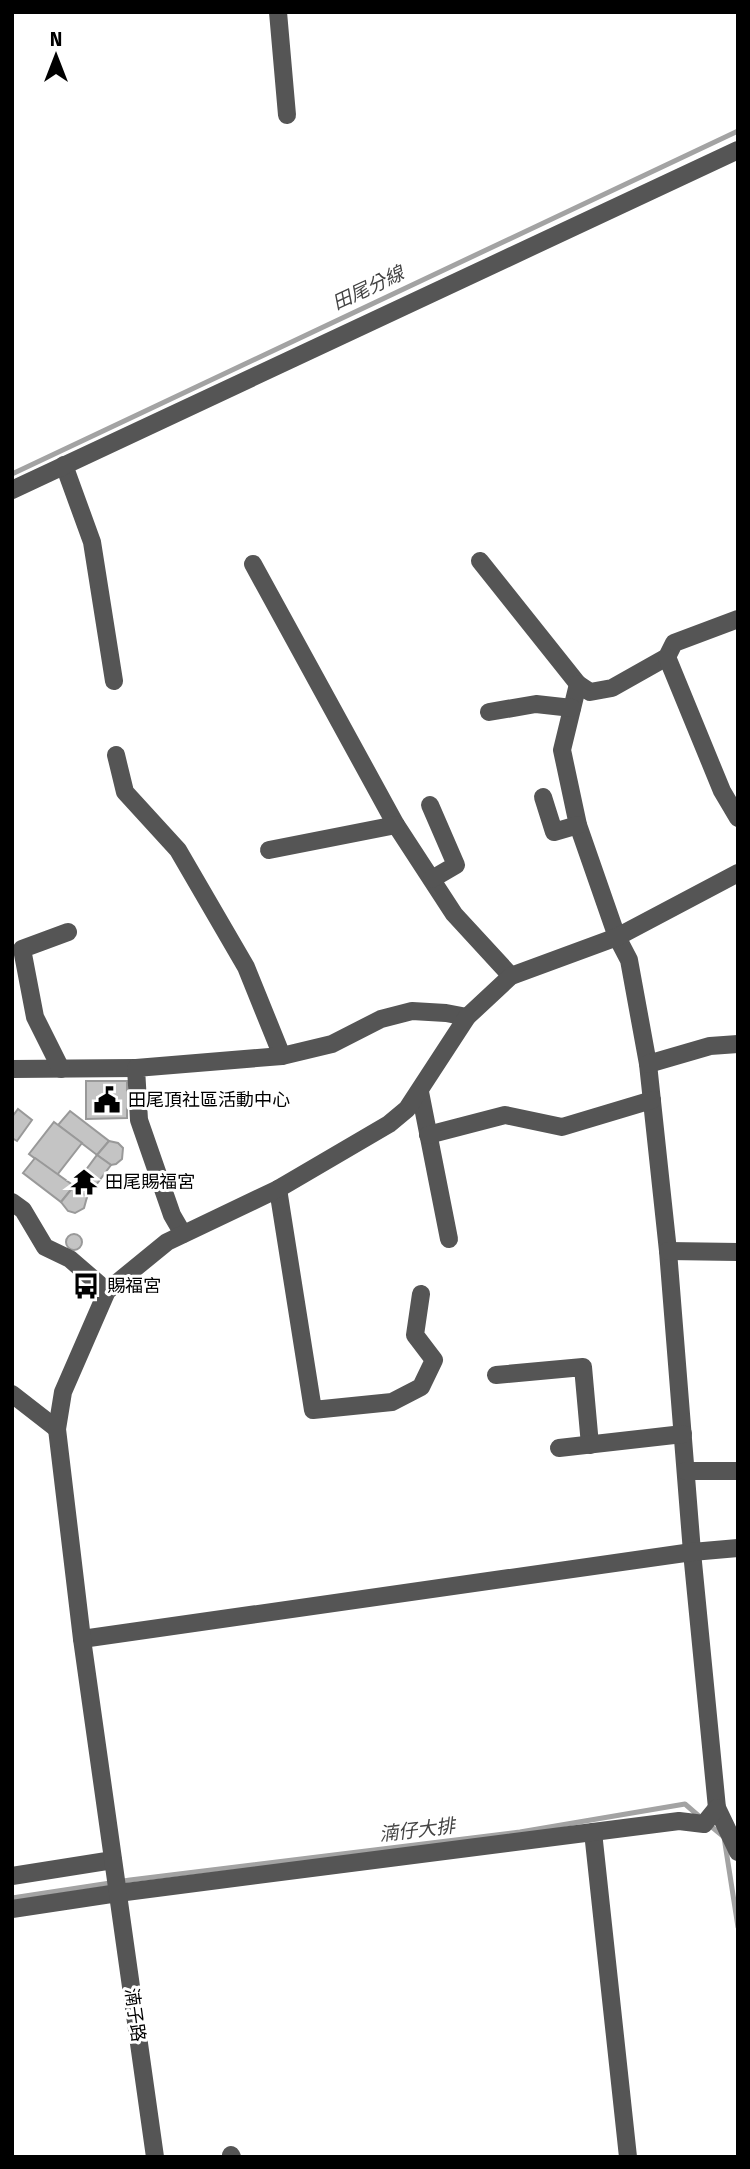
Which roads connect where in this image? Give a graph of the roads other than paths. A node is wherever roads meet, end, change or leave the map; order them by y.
1 (278, 12) edge
2 (287, 115) dead end
3 (738, 150) edge
4 (64, 465) junction
5 (12, 491) edge
6 (480, 561) dead end
7 (253, 564) dead end
8 (738, 619) edge
9 (667, 657) junction
10 (114, 681) dead end
11 (578, 684) junction
12 (572, 708) junction
13 (489, 712) dead end
14 (116, 755) dead end
15 (543, 797) dead end
16 (430, 805) dead end
17 (738, 818) edge
18 (396, 825) junction
19 (578, 825) junction
20 (269, 850) dead end
21 (738, 873) edge
22 (432, 879) junction
23 (68, 932) dead end
24 (617, 937) junction
25 (511, 976) junction
26 (467, 1017) junction
27 (738, 1044) edge
28 (282, 1056) junction
29 (648, 1064) junction
30 (136, 1068) junction
31 (12, 1069) edge
32 (61, 1069) junction
33 (420, 1091) junction
34 (652, 1100) junction
35 (428, 1135) junction
36 (278, 1189) junction
37 (12, 1202) edge
38 (169, 1237) junction
39 (449, 1239) dead end
40 (668, 1251) junction
41 (738, 1252) edge
42 (107, 1291) junction
43 (421, 1294) dead end
44 (495, 1375) dead end
45 (12, 1394) edge
46 (57, 1429) junction
47 (683, 1434) junction
48 (590, 1445) junction
49 (559, 1448) dead end
50 (686, 1471) junction
51 (738, 1471) edge
52 (738, 1548) edge
53 (692, 1552) junction
54 (82, 1639) junction
55 (717, 1808) junction
56 (593, 1832) junction
57 (738, 1852) edge
58 (12, 1875) edge
59 (116, 1880) junction
60 (12, 1909) edge
61 (155, 2157) edge
62 (628, 2157) edge

1 - 2 street
3 - 4 street
4 - 5 street
4 - 10 street
6 - 11 street
7 - 18 street
8 - 9 street
9 - 11 street
9 - 17 street
11 - 12 street
12 - 13 street
12 - 19 street
14 - 28 street
15 - 19 street
16 - 22 street
18 - 20 street
18 - 22 street
19 - 24 street
21 - 24 street
22 - 25 street
23 - 32 street
24 - 25 street
24 - 29 street
25 - 26 street
26 - 28 street
26 - 33 street
27 - 29 street
28 - 30 street
29 - 34 street
30 - 32 street
30 - 38 street
31 - 32 street
33 - 35 street
33 - 36 street
34 - 35 street
34 - 40 street
35 - 39 street
36 - 38 street
36 - 43 street
37 - 42 street
38 - 42 street
40 - 41 street
40 - 47 street
42 - 46 street, 湳子路
44 - 48 street
45 - 46 street
46 - 54 street, 湳子路
47 - 48 street
47 - 50 street
48 - 49 street
50 - 51 street
50 - 53 street
52 - 53 street
53 - 54 street
53 - 55 street
54 - 59 street, 湳子路
55 - 56 street
55 - 57 street
56 - 59 street
56 - 62 street
58 - 59 street
59 - 60 street
59 - 61 street, 湳子路

